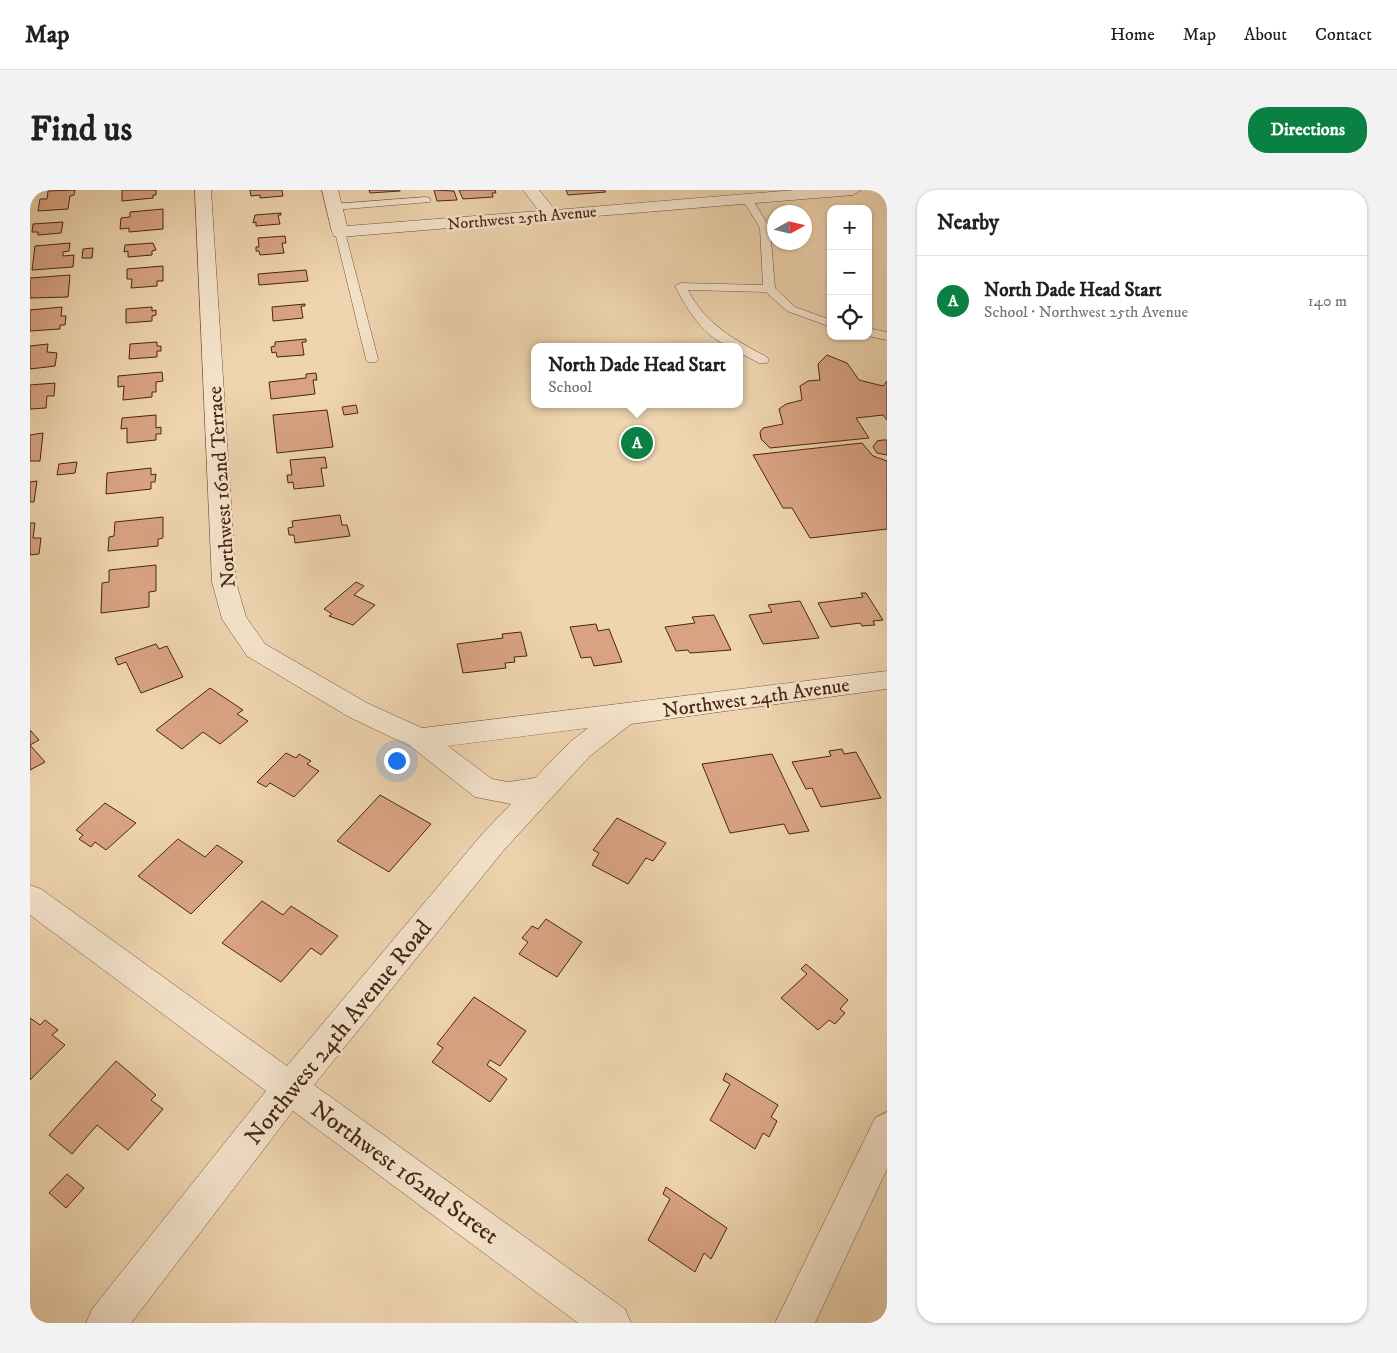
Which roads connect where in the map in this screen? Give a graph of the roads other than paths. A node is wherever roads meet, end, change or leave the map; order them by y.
1 (204, 190) edge
2 (330, 190) edge
3 (531, 190) edge
4 (853, 190) edge
5 (744, 194) edge
6 (426, 200) dead end
7 (334, 207) junction
8 (550, 214) junction
9 (340, 232) junction
10 (769, 289) junction
11 (827, 322) edge
12 (872, 333) edge
13 (887, 336) edge
14 (732, 343) edge
15 (743, 349) edge
16 (372, 359) dead end
17 (763, 360) dead end
18 (887, 680) edge
19 (624, 715) junction
20 (561, 720) junction
21 (473, 732) junction
22 (420, 739) junction
23 (580, 749) junction
24 (461, 771) junction
25 (485, 789) junction
26 (540, 789) junction
27 (493, 842) junction
28 (30, 898) edge
29 (290, 1088) junction
30 (887, 1130) edge
31 (106, 1323) edge
32 (611, 1323) edge
33 (795, 1323) edge

1 - 22 street, Northwest 162nd Terrace
2 - 7 street
3 - 8 street
4 - 5 street, Northwest 25th Avenue
5 - 8 street, Northwest 25th Avenue
5 - 10 lane
6 - 7 lane
7 - 9 street
8 - 9 street, Northwest 25th Avenue
9 - 16 lane
10 - 11 lane
10 - 14 lane
12 - 13 lane
15 - 17 lane
18 - 19 street, Northwest 24th Avenue
19 - 20 street
19 - 23 street, Northwest 24th Avenue Road
20 - 21 street
20 - 23 street
21 - 22 street
21 - 24 street
22 - 24 street, Northwest 162nd Terrace
23 - 26 street, Northwest 24th Avenue Road
24 - 25 street, Northwest 162nd Terrace
25 - 26 street, Northwest 162nd Terrace
25 - 27 street
26 - 27 street, Northwest 24th Avenue Road
27 - 29 street, Northwest 24th Avenue Road
28 - 29 street, Northwest 162nd Street
29 - 31 street, Northwest 24th Avenue Road
29 - 32 street, Northwest 162nd Street
30 - 33 street

